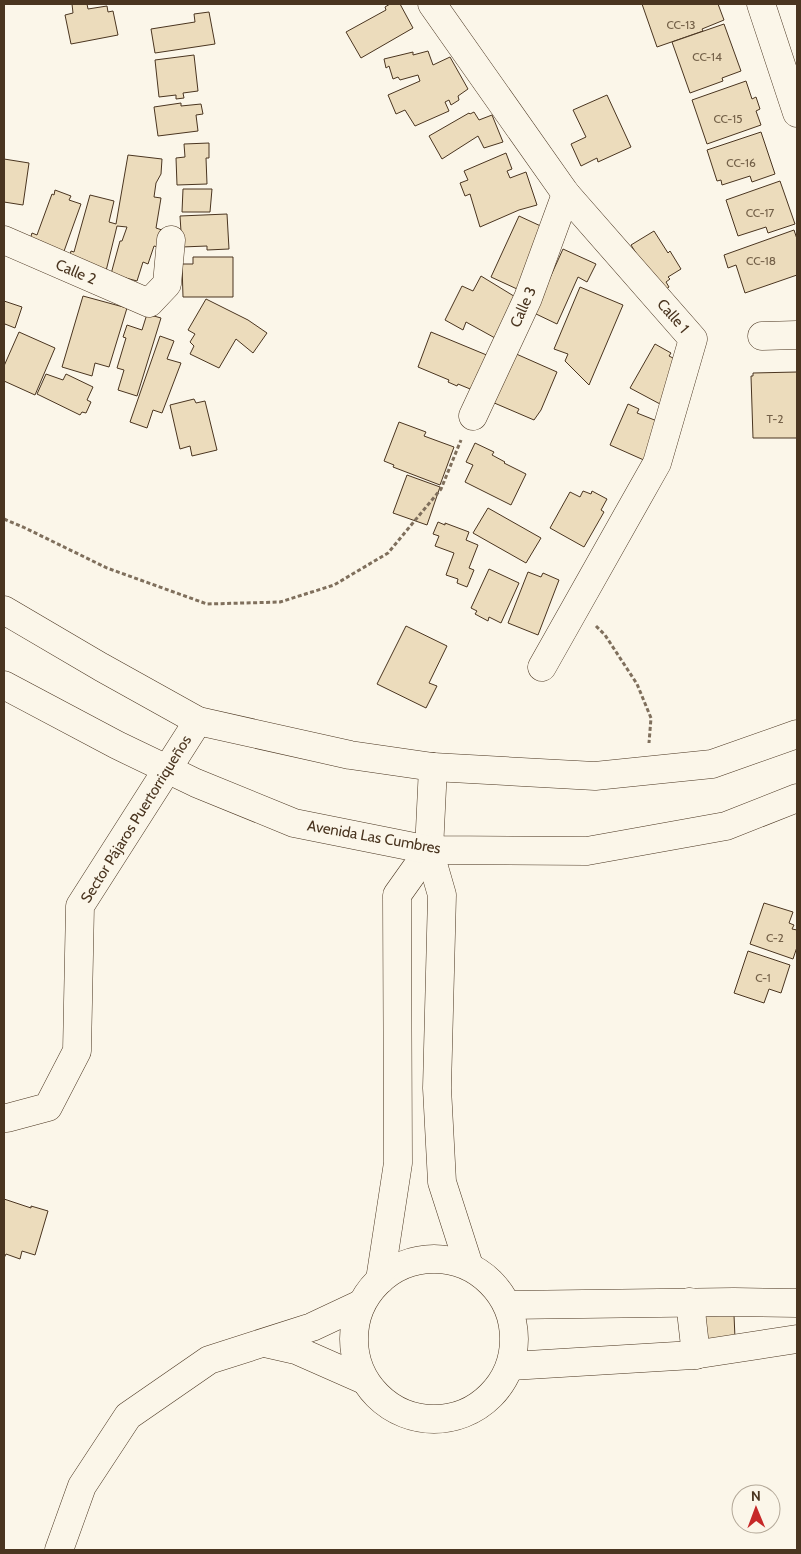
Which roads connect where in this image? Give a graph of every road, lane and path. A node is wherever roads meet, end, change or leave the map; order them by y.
1 (432, 4) edge
2 (761, 4) edge
3 (790, 72) edge
4 (797, 112) edge
5 (566, 194) junction
6 (4, 240) edge
7 (171, 240) dead end
8 (797, 335) edge
9 (762, 336) dead end
10 (467, 426) joint
11 (4, 520) edge
12 (576, 606) junction
13 (4, 610) edge
14 (542, 667) dead end
15 (4, 685) edge
16 (198, 721) junction
17 (797, 734) edge
18 (433, 767) junction
19 (167, 769) junction
20 (646, 771) junction
21 (797, 798) edge
22 (429, 850) junction
23 (4, 1118) edge
24 (469, 1266) junction
25 (380, 1280) junction
26 (690, 1302) junction
27 (797, 1303) edge
28 (361, 1304) junction
29 (508, 1306) junction
30 (797, 1339) edge
31 (265, 1343) junction
32 (696, 1355) junction
33 (511, 1366) junction
34 (364, 1380) junction
35 (59, 1550) edge

1 - 5 main road, Calle 1
2 - 3 main road
3 - 4 main road
5 - 10 main road, Calle 3
5 - 12 main road, Calle 1
6 - 7 main road, Calle 2
8 - 9 main road
10 - 11 path
12 - 14 main road, Calle 1
12 - 20 path
13 - 16 main road
15 - 19 main road, Avenida Las Cumbres
16 - 18 main road
16 - 19 main road, Sector Pájaros Puertorriqueños
17 - 20 main road
18 - 20 main road
18 - 22 main road
19 - 22 main road, Avenida Las Cumbres
19 - 23 main road, Sector Pájaros Puertorriqueños
21 - 22 main road, Avenida Las Cumbres
22 - 24 main road
22 - 25 main road
24 - 25 main road
24 - 29 main road
25 - 28 main road
26 - 27 main road
26 - 29 main road
26 - 32 main road
28 - 31 main road
28 - 34 main road
29 - 33 main road
30 - 32 main road
31 - 34 main road
31 - 35 main road
32 - 33 main road
33 - 34 main road

